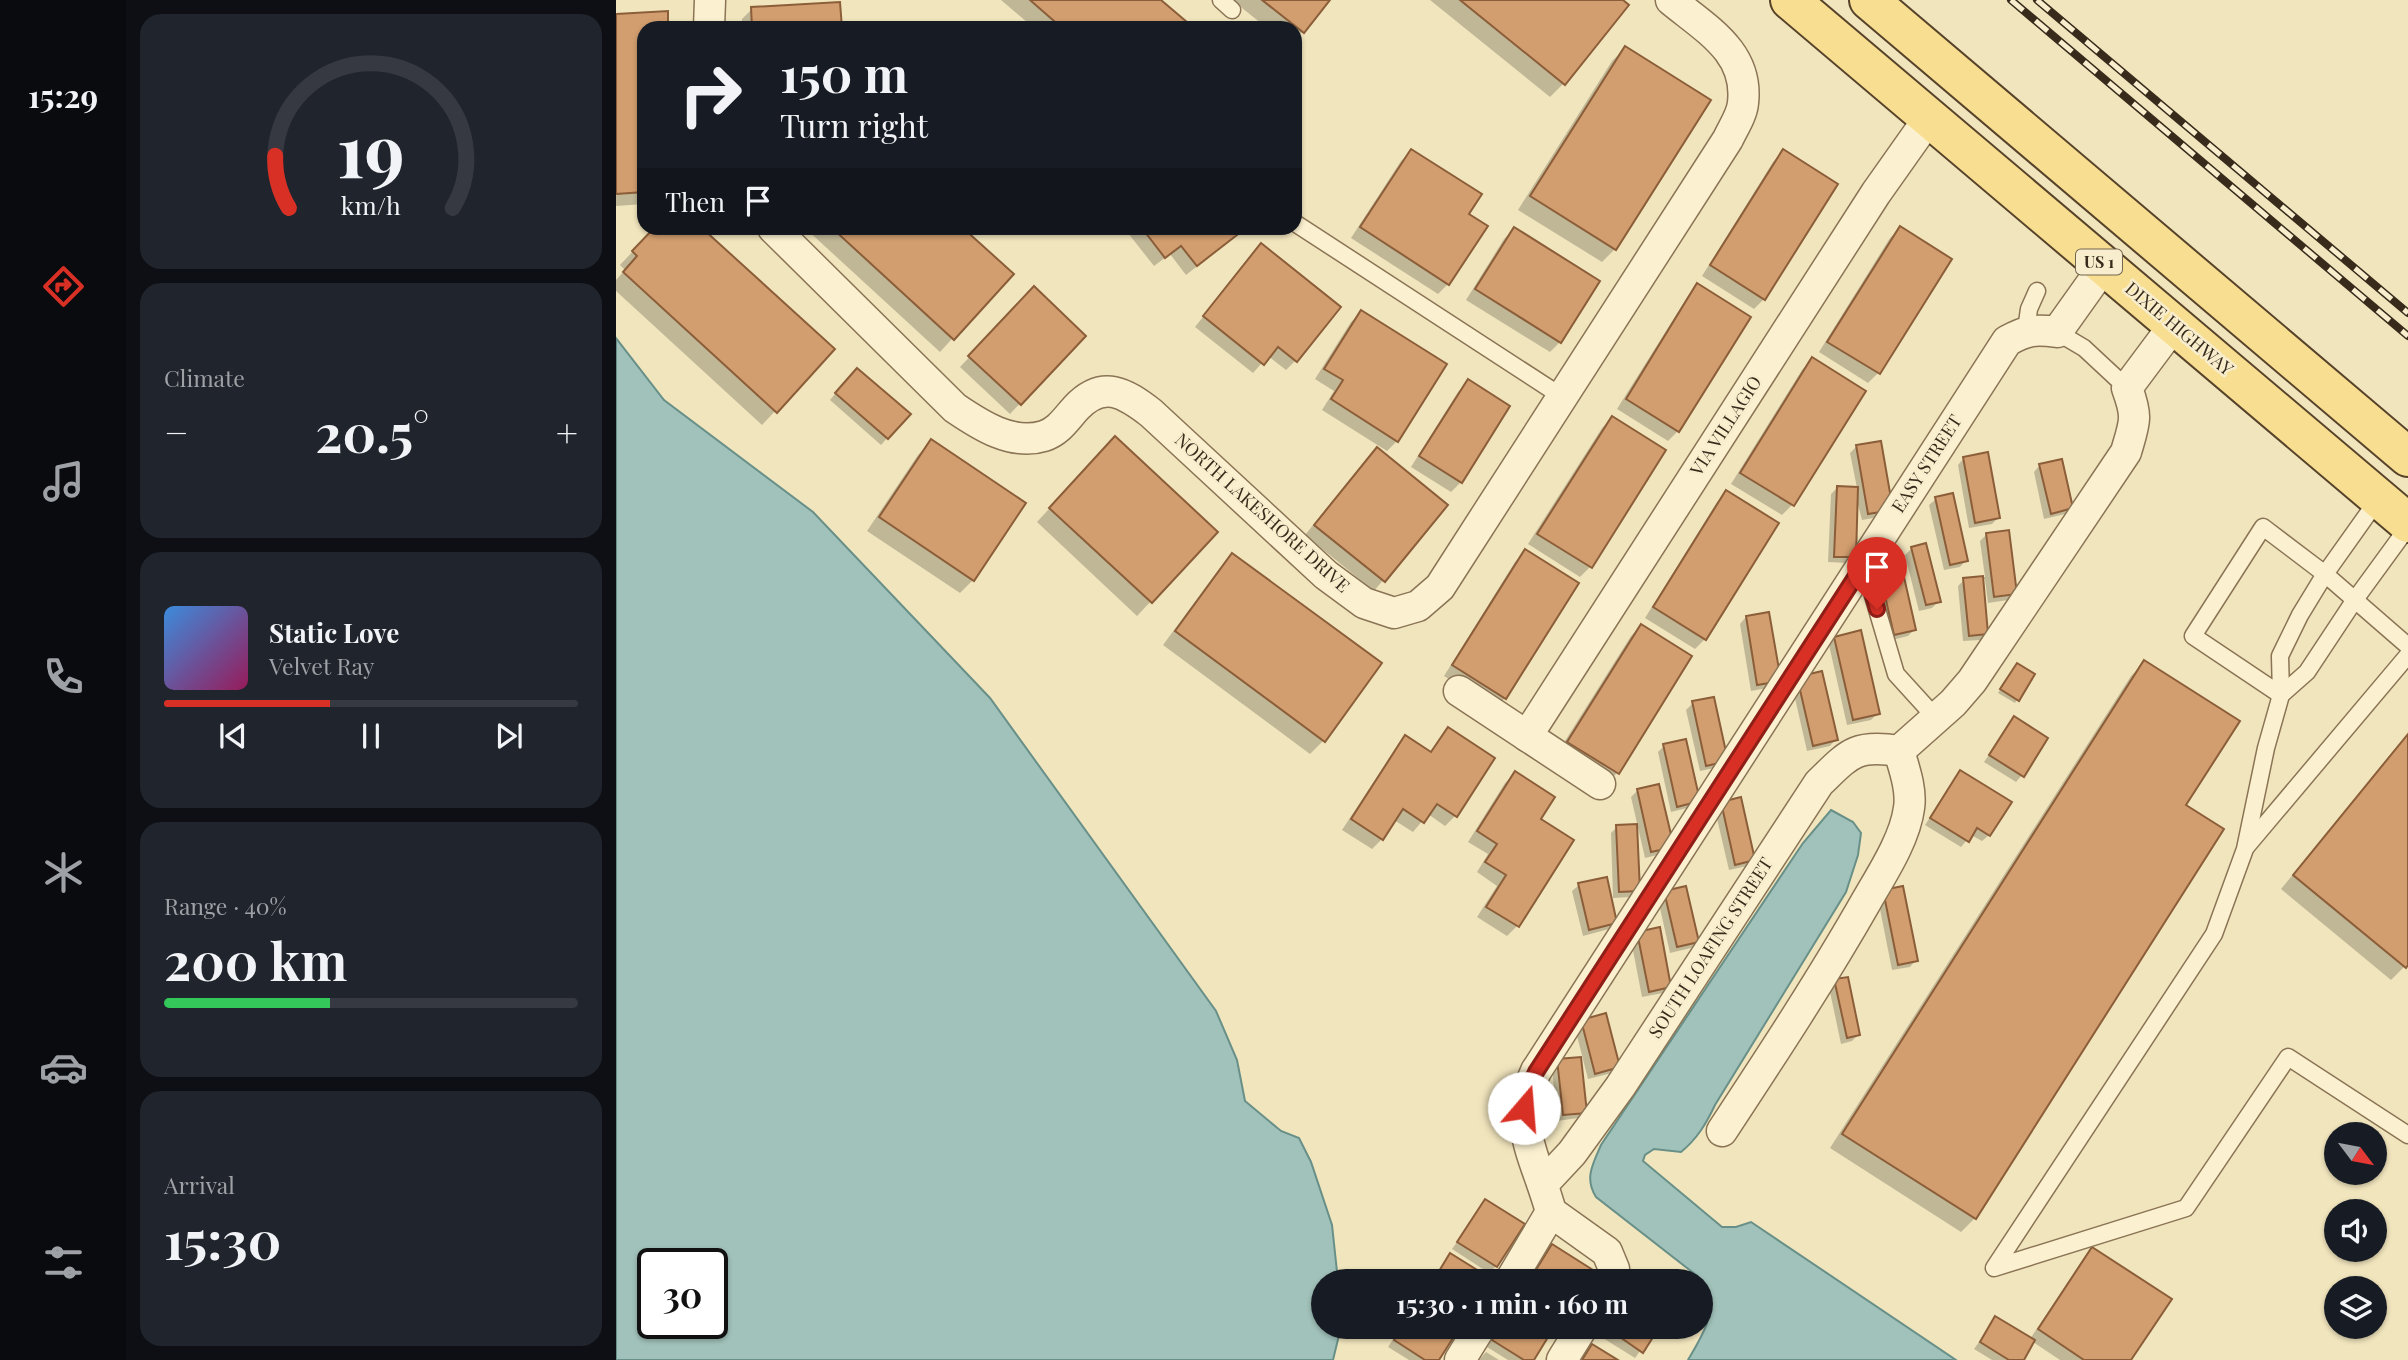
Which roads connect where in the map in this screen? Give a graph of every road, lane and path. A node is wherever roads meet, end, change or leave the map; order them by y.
1 (710, 0) edge
2 (1671, 0) edge
3 (1790, 0) edge
4 (1869, 0) edge
5 (709, 21) edge
6 (1928, 118) junction
7 (1302, 228) edge
8 (780, 235) edge
9 (2104, 266) junction
10 (2037, 292) dead end
11 (2174, 325) junction
12 (2026, 330) junction
13 (2057, 332) junction
14 (2127, 388) junction
15 (1561, 396) junction
16 (2408, 457) edge
17 (2393, 500) edge
18 (2408, 525) edge
19 (2325, 574) junction
20 (1856, 576) junction
21 (2354, 601) junction
22 (2408, 646) edge
23 (2408, 655) edge
24 (1459, 691) dead end
25 (2281, 695) junction
26 (1936, 718) junction
27 (1527, 736) junction
28 (1899, 751) junction
29 (1601, 784) dead end
30 (2245, 849) junction
31 (1722, 1131) dead end
32 (2408, 1135) edge
33 (1547, 1198) junction
34 (1515, 1269) edge
35 (1614, 1269) edge
36 (1473, 1339) edge
37 (1575, 1339) edge
38 (1460, 1360) edge
39 (1562, 1360) edge

1 - 5 street
2 - 15 street, NORTH LAKESHORE DRIVE
3 - 6 main road, DIXIE HIGHWAY / US 1
4 - 16 main road
6 - 9 main road, DIXIE HIGHWAY / US 1
6 - 27 street, VIA VILLAGIO
7 - 15 lane
8 - 15 street, NORTH LAKESHORE DRIVE
9 - 11 main road, DIXIE HIGHWAY / US 1
9 - 13 street
10 - 12 lane
11 - 14 street
11 - 17 main road, DIXIE HIGHWAY / US 1
12 - 13 street
12 - 20 street, EASY STREET
13 - 14 lane
14 - 26 street
17 - 18 main road, DIXIE HIGHWAY / US 1
17 - 19 lane
18 - 21 lane
19 - 21 lane
19 - 25 lane
19 - 25 lane
20 - 26 lane
20 - 33 street, EASY STREET
21 - 22 lane
21 - 25 lane
23 - 30 lane
24 - 27 street
25 - 30 lane
26 - 28 street
27 - 29 street
28 - 31 street
28 - 33 street, SOUTH LOAFING STREET
30 - 32 lane
33 - 34 street, SOUTH LOAFING STREET
33 - 35 street
36 - 38 street
37 - 39 street

